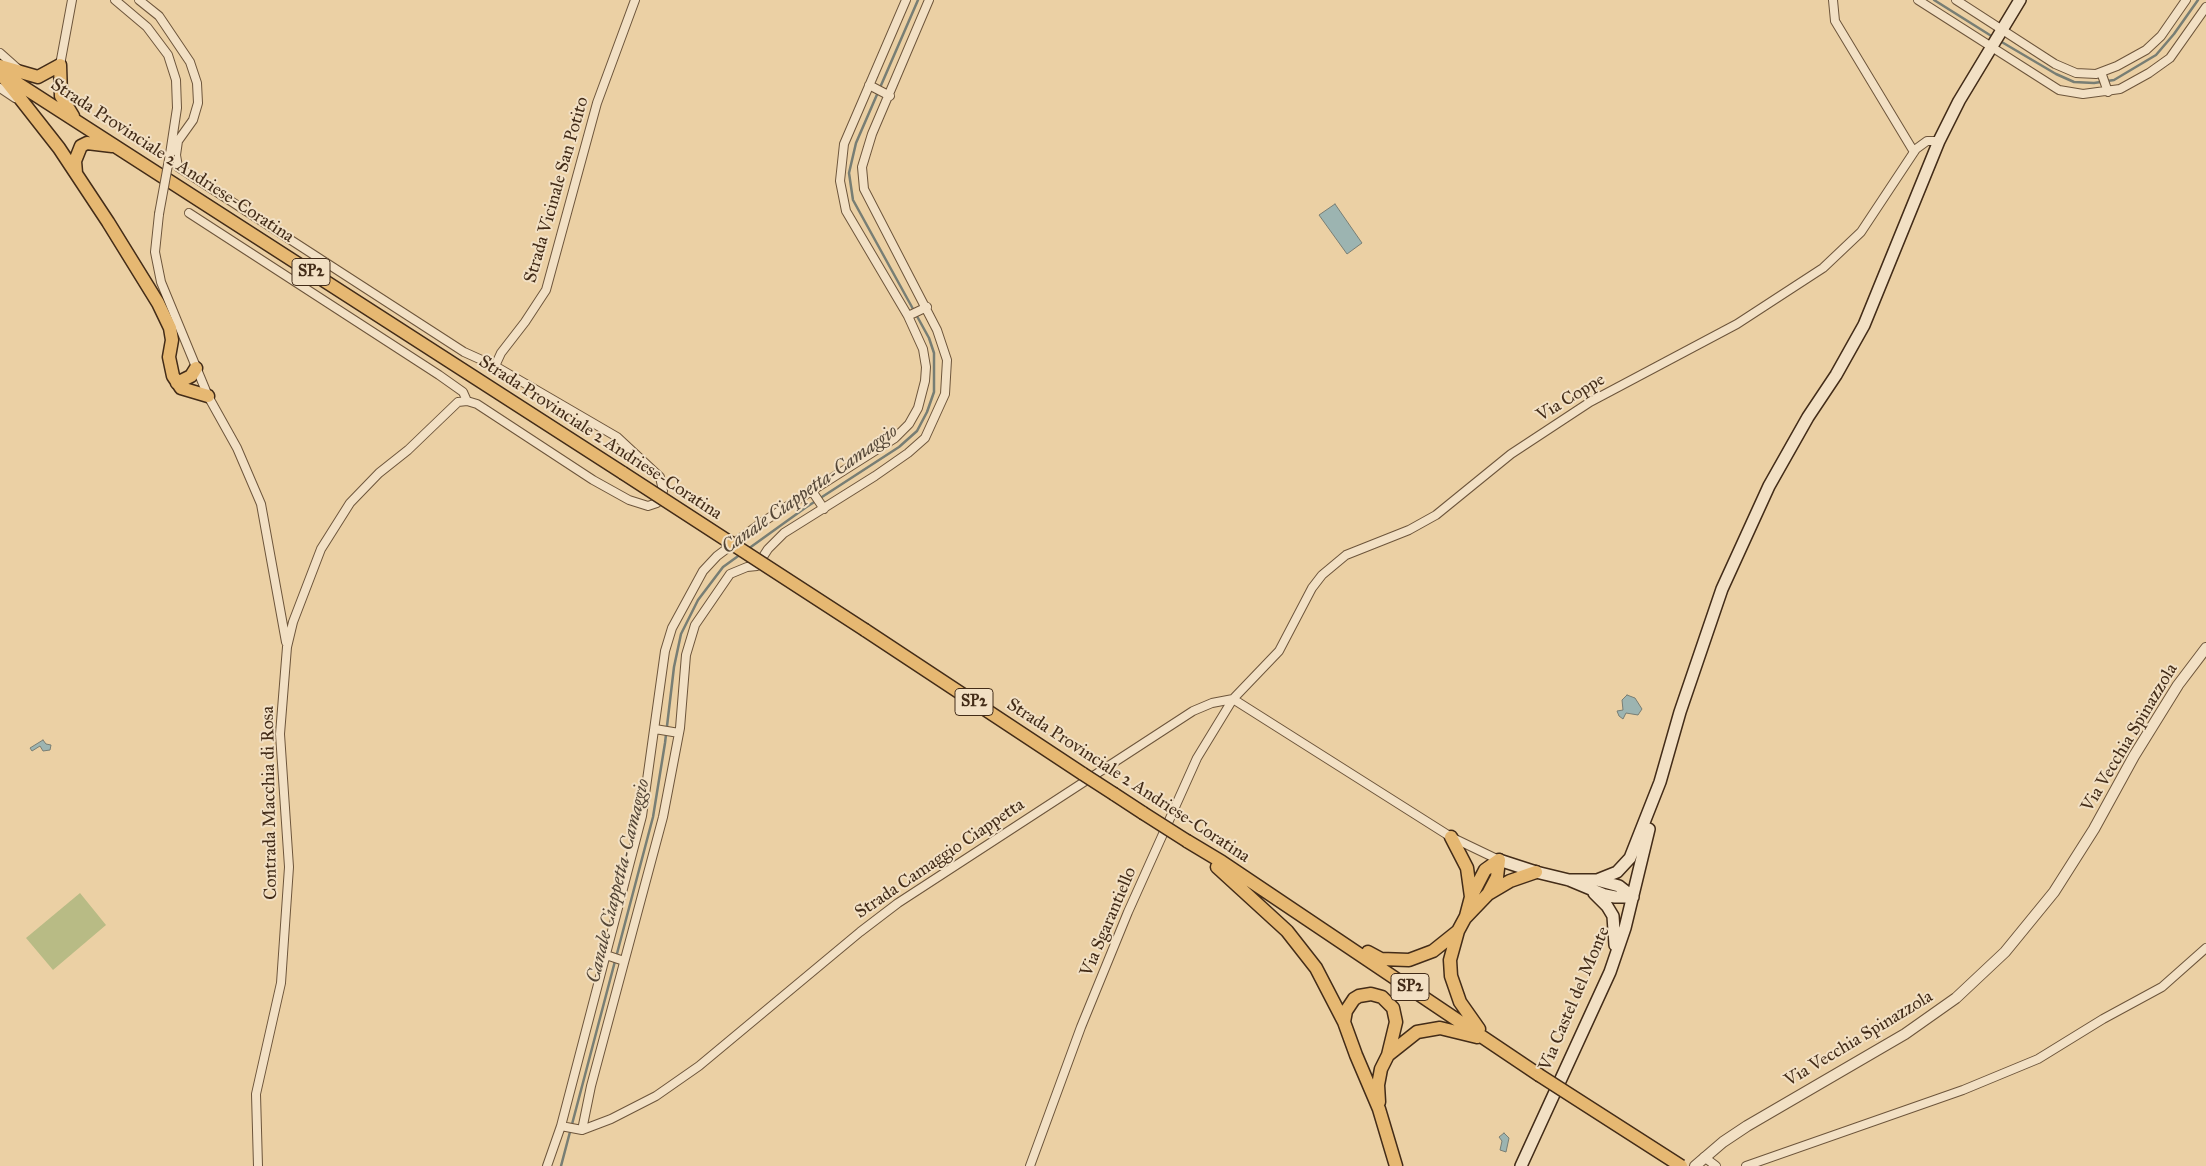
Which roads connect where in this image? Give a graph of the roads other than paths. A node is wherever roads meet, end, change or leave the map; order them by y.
1 (72, 0) edge
2 (115, 0) edge
3 (139, 0) edge
4 (635, 0) edge
5 (906, 0) edge
6 (929, 0) edge
7 (1833, 0) edge
8 (1918, 0) edge
9 (1956, 0) edge
10 (2020, 0) edge
11 (2186, 0) edge
12 (2206, 7) edge
13 (1996, 38) junction
14 (0, 53) edge
15 (60, 65) junction
16 (0, 66) edge
17 (2101, 72) junction
18 (0, 73) edge
19 (23, 74) junction
20 (869, 85) junction
21 (0, 88) edge
22 (2108, 92) junction
23 (890, 96) junction
24 (26, 104) junction
25 (76, 120) junction
26 (1940, 141) junction
27 (117, 147) junction
28 (1914, 152) junction
29 (76, 175) junction
30 (189, 213) dead end
31 (926, 307) junction
32 (908, 316) junction
33 (494, 366) junction
34 (196, 368) junction
35 (177, 382) junction
36 (208, 396) junction
37 (467, 401) junction
38 (812, 491) junction
39 (824, 509) junction
40 (287, 647) junction
41 (2206, 648) edge
42 (1233, 699) junction
43 (656, 728) junction
44 (679, 733) junction
45 (1660, 782) junction
46 (1451, 837) junction
47 (1187, 841) junction
48 (1500, 860) junction
49 (1536, 872) junction
50 (1569, 880) junction
51 (1597, 880) junction
52 (1586, 888) junction
53 (1488, 894) junction
54 (1633, 896) junction
55 (1471, 897) junction
56 (1465, 918) junction
57 (1458, 930) junction
58 (1329, 934) junction
59 (2206, 948) edge
60 (606, 955) junction
61 (1615, 958) junction
62 (624, 961) junction
63 (1344, 1022) junction
64 (1489, 1041) junction
65 (1388, 1055) junction
66 (1379, 1109) junction
67 (563, 1126) junction
68 (580, 1130) junction
69 (1704, 1157) junction
70 (258, 1166) edge
71 (547, 1166) edge
72 (1030, 1166) edge
73 (1396, 1166) edge
74 (1521, 1166) edge
75 (1681, 1166) edge
76 (1695, 1166) edge
77 (1716, 1166) edge
78 (1746, 1166) edge

1 - 15 street
2 - 34 street, bridge
3 - 33 street
4 - 33 street, Strada Vicinale San Potito
5 - 20 street
6 - 23 street
7 - 28 street
8 - 13 street
9 - 13 street
10 - 13 main road
11 - 17 street
12 - 22 street
13 - 17 street
13 - 22 street
13 - 26 main road
14 - 19 street
15 - 19 main road
15 - 25 main road
16 - 19 main road
17 - 22 street
18 - 24 main road
18 - 25 main road, Strada Provinciale 2 Andriese-Coratina / SP2
20 - 23 street
20 - 32 street
21 - 24 street
23 - 31 street
24 - 29 main road
25 - 27 main road, Strada Provinciale 2 Andriese-Coratina / SP2
26 - 28 street, Via Coppe
26 - 45 main road
27 - 29 main road
27 - 47 main road, Strada Provinciale 2 Andriese-Coratina / SP2, bridge
28 - 42 street, Via Coppe
29 - 35 main road
30 - 37 street
31 - 32 street
31 - 39 street
32 - 38 street
33 - 37 street
34 - 35 main road
34 - 36 street
35 - 36 main road
36 - 40 street
37 - 40 street
38 - 39 street
38 - 43 street
39 - 44 street
40 - 70 street, Contrada Macchia di Rosa
41 - 69 street, Via Vecchia Spinazzola
42 - 46 street
42 - 68 street, Strada Camaggio Ciappetta
42 - 72 street, Via Sgarantiello
43 - 44 street
43 - 60 street
44 - 62 street
45 - 51 main road
45 - 54 main road, Via Castel del Monte
46 - 48 street
46 - 55 main road
47 - 58 main road, Strada Provinciale 2 Andriese-Coratina / SP2
47 - 63 main road
48 - 49 main road
48 - 53 main road
48 - 55 main road
49 - 50 main road
49 - 53 main road
50 - 51 main road
50 - 52 main road
51 - 54 main road
52 - 54 main road
52 - 61 main road
53 - 56 main road
54 - 61 main road, Via Castel del Monte
55 - 56 main road
56 - 57 main road
57 - 58 main road
57 - 64 main road
58 - 64 main road, Strada Provinciale 2 Andriese-Coratina / SP2
59 - 78 street
60 - 62 street
60 - 67 street
61 - 74 main road, Via Castel del Monte
62 - 68 street
63 - 65 main road
63 - 66 main road
64 - 65 main road
64 - 75 main road, Strada Provinciale 2 Andriese-Coratina / SP2, bridge
65 - 66 main road
66 - 73 main road
67 - 68 street
67 - 71 street
69 - 76 street, Via Vecchia Spinazzola
69 - 77 street

